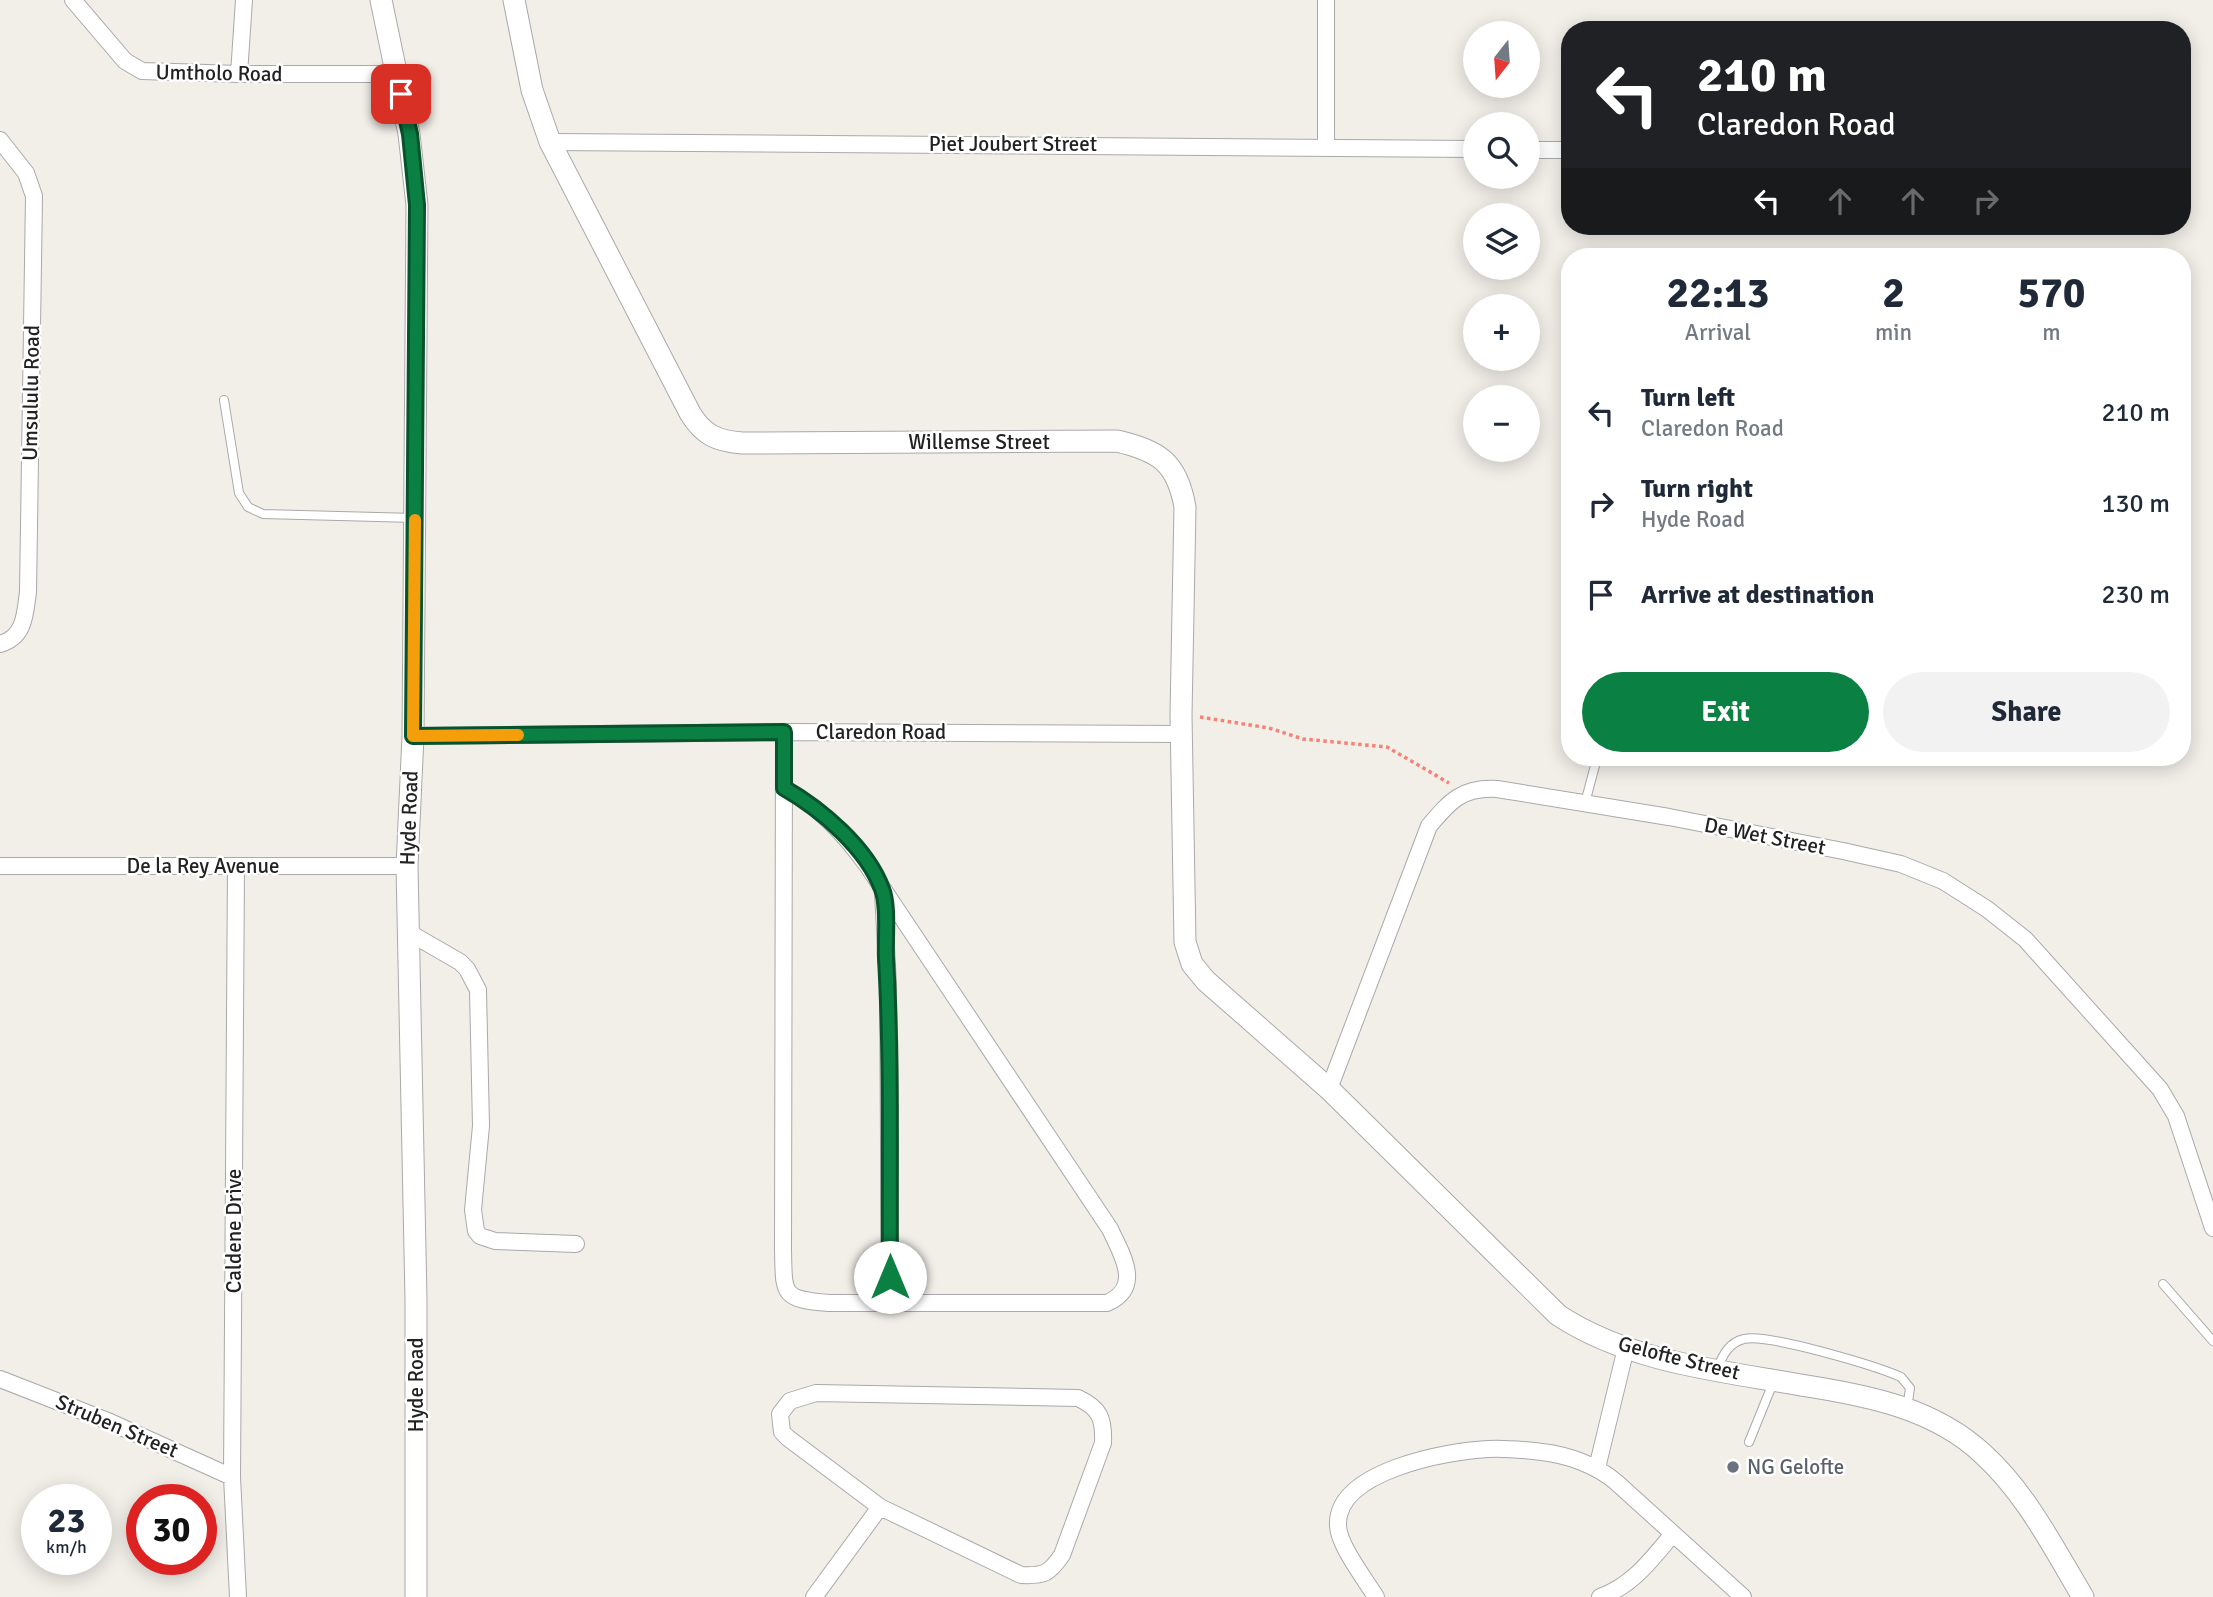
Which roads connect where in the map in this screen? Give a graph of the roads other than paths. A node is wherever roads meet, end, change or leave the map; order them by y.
1 (73, 0) edge
2 (244, 0) edge
3 (381, 0) edge
4 (514, 0) edge
5 (1326, 0) edge
6 (239, 74) junction
7 (397, 74) junction
8 (0, 140) edge
9 (550, 142) junction
10 (1326, 146) junction
11 (1463, 149) edge
12 (1540, 150) edge
13 (1561, 150) edge
14 (224, 400) dead end
15 (415, 518) junction
16 (0, 644) edge
17 (1181, 724) junction
18 (784, 732) junction
19 (413, 736) junction
20 (1595, 766) edge
21 (784, 788) junction
22 (1585, 803) junction
23 (0, 866) edge
24 (236, 866) junction
25 (407, 866) junction
26 (883, 890) junction
27 (408, 932) junction
28 (1230, 1002) joint
29 (1329, 1089) junction
30 (2213, 1228) edge
31 (576, 1244) dead end
32 (2163, 1284) dead end
33 (890, 1303) junction
34 (2213, 1341) edge
35 (1626, 1348) junction
36 (1717, 1370) junction
37 (0, 1379) edge
38 (1774, 1380) junction
39 (1907, 1409) junction
40 (1749, 1442) dead end
41 (1597, 1468) junction
42 (232, 1477) junction
43 (880, 1507) junction
44 (1672, 1535) junction
45 (237, 1597) edge
46 (416, 1597) edge
47 (814, 1597) edge
48 (1376, 1597) edge
49 (1600, 1597) edge
50 (1743, 1597) edge
51 (2083, 1597) edge

1 - 6 street, Umtholo Road
2 - 6 street
3 - 7 street, Hyde Road
4 - 9 street, Willemse Street
5 - 10 street
6 - 7 street, Umtholo Road
7 - 15 street, Hyde Road
8 - 16 street, Umsululu Road
9 - 10 street, Piet Joubert Street
9 - 17 street, Willemse Street
10 - 11 street, Piet Joubert Street
12 - 13 street
14 - 15 lane
15 - 19 street, Hyde Road
17 - 18 street, Claredon Road
17 - 28 street, Willemse Street
18 - 19 street, Claredon Road
18 - 21 street
19 - 25 street, Hyde Road
20 - 22 lane
21 - 26 street
21 - 33 street
22 - 29 street, De Wet Street
22 - 30 street, De Wet Street
23 - 24 street, De la Rey Avenue
24 - 25 street, De la Rey Avenue
24 - 42 street, Caldene Drive
25 - 27 street, Hyde Road
26 - 33 street
26 - 33 street
27 - 31 street
27 - 46 street, Hyde Road
28 - 29 street, Gelofte Street
29 - 35 street, Gelofte Street
32 - 34 lane
35 - 36 street, Gelofte Street
35 - 41 street
36 - 38 street, Gelofte Street
36 - 39 lane
37 - 42 street, Struben Street
38 - 39 street, Gelofte Street
38 - 40 lane
39 - 51 street, Gelofte Street
41 - 44 street
41 - 48 street
42 - 45 street, Caldene Drive
43 - 43 street
43 - 47 street
44 - 49 street
44 - 50 street

